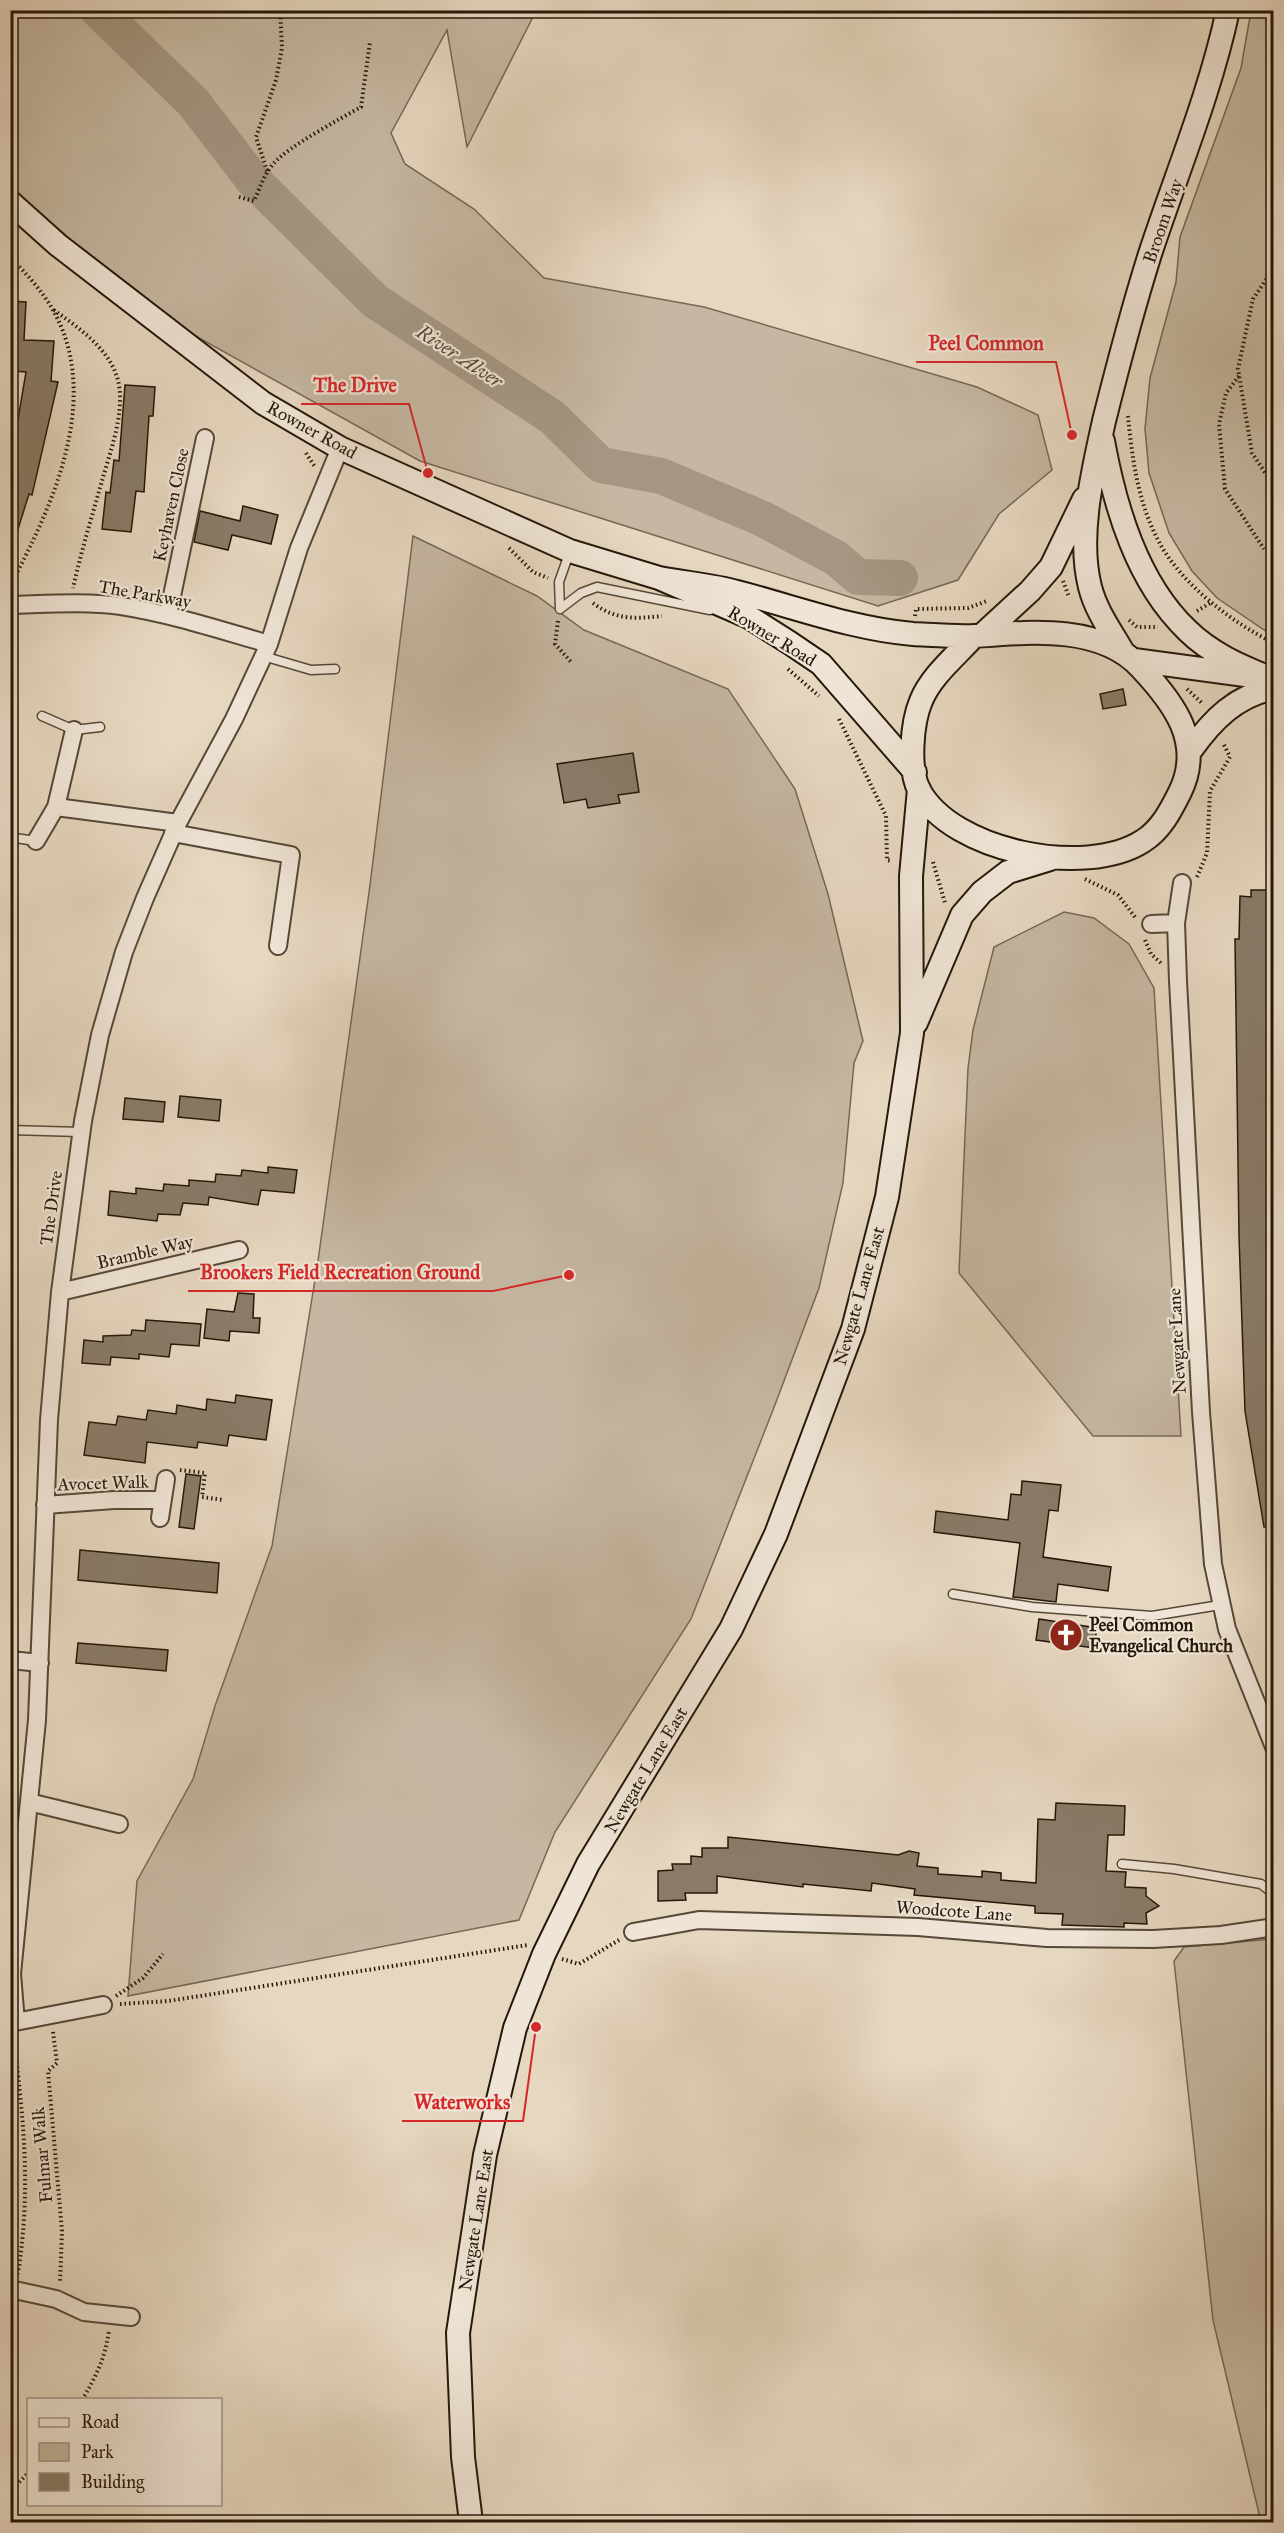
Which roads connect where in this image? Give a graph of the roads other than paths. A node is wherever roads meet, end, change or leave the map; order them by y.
1 (1228, 10) edge
2 (10, 202) edge
3 (1101, 433) junction
4 (206, 438) dead end
5 (340, 448) junction
6 (1090, 486) junction
7 (570, 551) junction
8 (659, 579) junction
9 (11, 605) edge
10 (168, 615) junction
11 (748, 618) junction
12 (978, 635) junction
13 (266, 650) junction
14 (1128, 656) junction
15 (335, 669) dead end
16 (1272, 682) edge
17 (42, 716) dead end
18 (100, 727) dead end
19 (74, 730) junction
20 (1191, 750) junction
21 (917, 781) junction
22 (56, 807) junction
23 (175, 828) junction
24 (15, 838) dead end
25 (36, 841) joint
26 (1051, 859) junction
27 (1189, 881) road end
28 (1176, 922) junction
29 (1145, 929) road end
30 (278, 946) dead end
31 (912, 1033) junction
32 (10, 1130) edge
33 (81, 1132) junction
34 (239, 1250) dead end
35 (60, 1292) junction
36 (166, 1479) road end
37 (162, 1500) junction
38 (45, 1505) junction
39 (160, 1518) dead end
40 (953, 1594) dead end
41 (1220, 1605) junction
42 (10, 1660) edge
43 (40, 1663) junction
44 (1274, 1747) edge
45 (29, 1802) junction
46 (119, 1824) dead end
47 (1122, 1864) dead end
48 (15, 1888) edge
49 (1274, 1894) edge
50 (1274, 1927) edge
51 (633, 1932) road end
52 (103, 2005) road end
53 (13, 2026) edge
54 (13, 2289) edge
55 (131, 2317) dead end
56 (471, 2523) edge

1 - 3 main road, Broom Way
2 - 5 main road, Rowner Road
3 - 6 main road, Broom Way
3 - 16 main road, Broom Way
4 - 10 street, Keyhaven Close
5 - 7 main road, Rowner Road
5 - 13 street, The Drive
6 - 12 main road, Broom Way
6 - 14 main road, Broom Way
7 - 8 main road, Rowner Road
7 - 11 lane
8 - 11 main road, Rowner Road
8 - 12 main road, Rowner Road
9 - 10 street, The Parkway
10 - 13 street, The Parkway
11 - 21 main road, Rowner Road
12 - 14 main road, Rowner Road
12 - 21 main road, Broom Way
13 - 15 lane
13 - 23 street, The Drive
14 - 16 main road, Rowner Road
14 - 20 main road, Broom Way
16 - 20 main road
17 - 19 lane
18 - 19 lane
19 - 22 street
20 - 26 main road
21 - 26 main road, Rowner Road
21 - 31 main road, Newgate Lane East
22 - 23 street
22 - 25 street
23 - 30 street
23 - 33 street, The Drive
24 - 25 lane
26 - 31 main road, Newgate Lane East
27 - 28 street, Newgate Lane
28 - 29 street
28 - 41 street, Newgate Lane
31 - 56 main road, Newgate Lane East
32 - 33 lane
33 - 35 street, The Drive
34 - 35 street, Bramble Way
35 - 38 street, The Drive
36 - 37 street, Avocet Walk
37 - 38 street, Avocet Walk
37 - 39 street, Avocet Walk
38 - 43 street, The Drive
40 - 41 lane
41 - 44 street, Newgate Lane
42 - 43 street
43 - 45 street, The Drive
45 - 46 street
45 - 48 street, The Drive
47 - 49 lane
48 - 53 street, The Drive
50 - 51 street, Woodcote Lane
52 - 53 street
54 - 55 street

